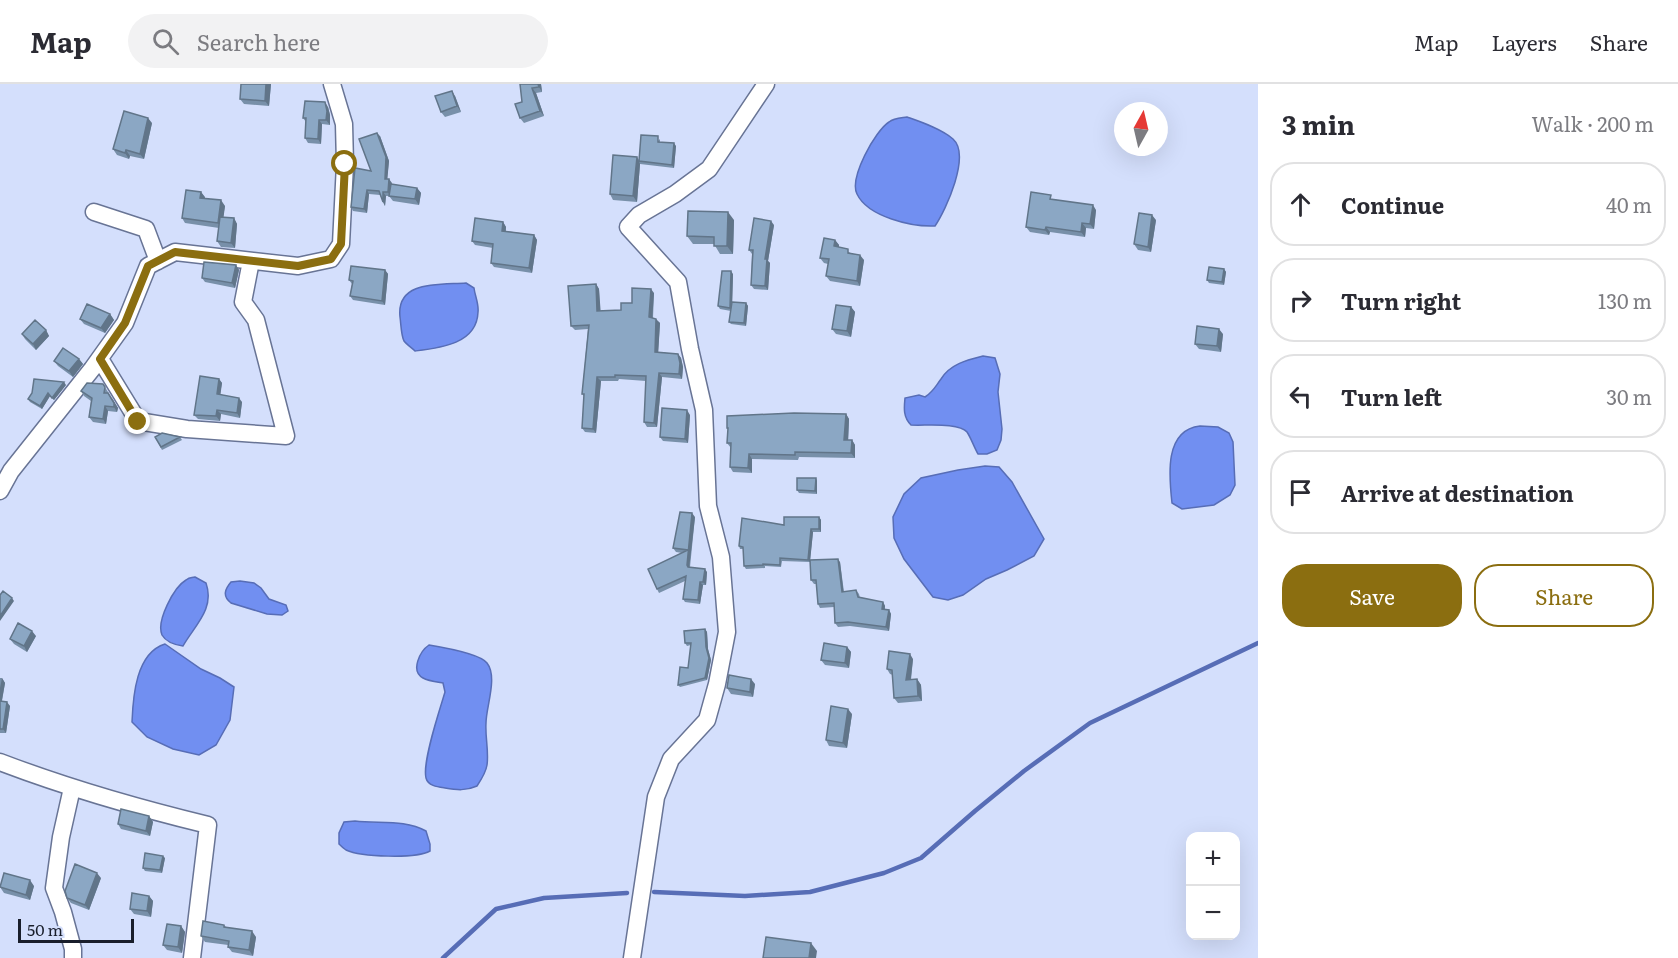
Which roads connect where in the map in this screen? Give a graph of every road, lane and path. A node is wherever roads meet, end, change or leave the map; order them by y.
1 (332, 84) edge
2 (766, 84) edge
3 (94, 212) dead end
4 (158, 261) junction
5 (251, 261) junction
6 (100, 359) junction
7 (0, 491) edge
8 (0, 762) edge
9 (72, 788) junction
10 (73, 958) edge
11 (192, 958) edge
12 (632, 958) edge

1 - 5 street
2 - 12 street
3 - 4 street
4 - 5 street
4 - 6 street
5 - 6 street
6 - 7 street
8 - 9 street
9 - 10 street
9 - 11 street

